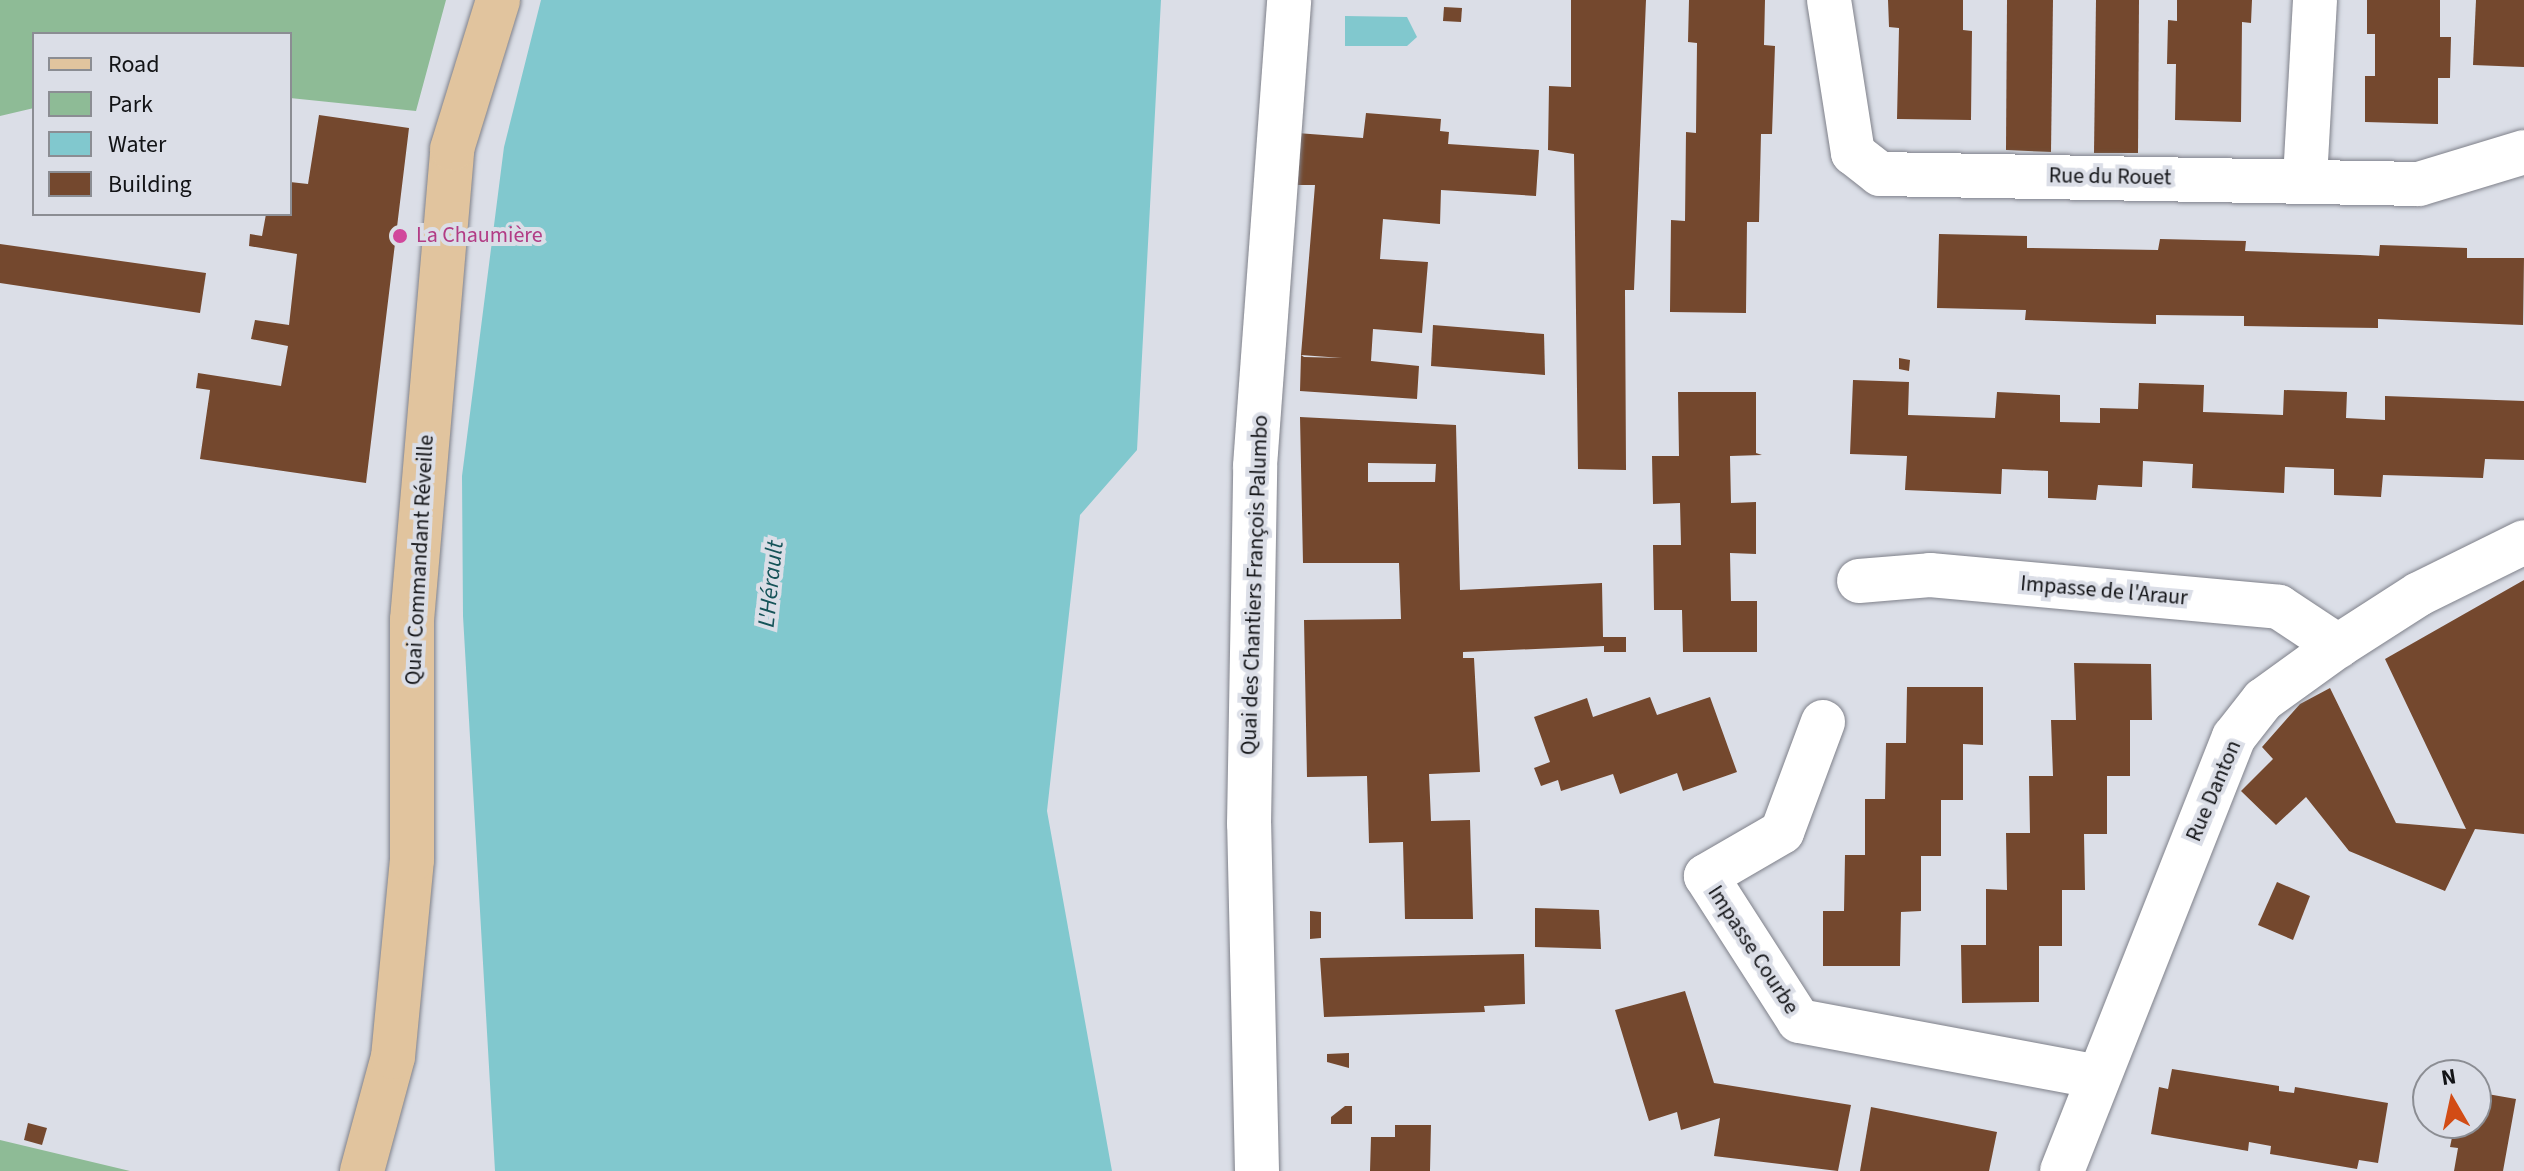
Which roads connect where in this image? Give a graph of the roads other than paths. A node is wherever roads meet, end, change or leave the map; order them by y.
1 (498, 0) edge
2 (1289, 0) edge
3 (1829, 0) edge
4 (2315, 0) edge
5 (2524, 152) edge
6 (2305, 179) junction
7 (2524, 542) edge
8 (1859, 581) dead end
9 (2338, 646) junction
10 (1823, 722) dead end
11 (2098, 1077) junction
12 (362, 1171) edge
13 (1257, 1171) edge
14 (2062, 1171) edge

1 - 12 main road, Quai Commandant Réveille
2 - 13 street, Quai des Chantiers François Palumbo
3 - 6 street, Rue du Rouet
4 - 6 street
5 - 6 street, Rue du Rouet
7 - 9 street, Rue Danton
8 - 9 street, Impasse de l'Araur
9 - 11 street, Rue Danton
10 - 11 street, Impasse Courbe
11 - 14 street, Rue Danton

